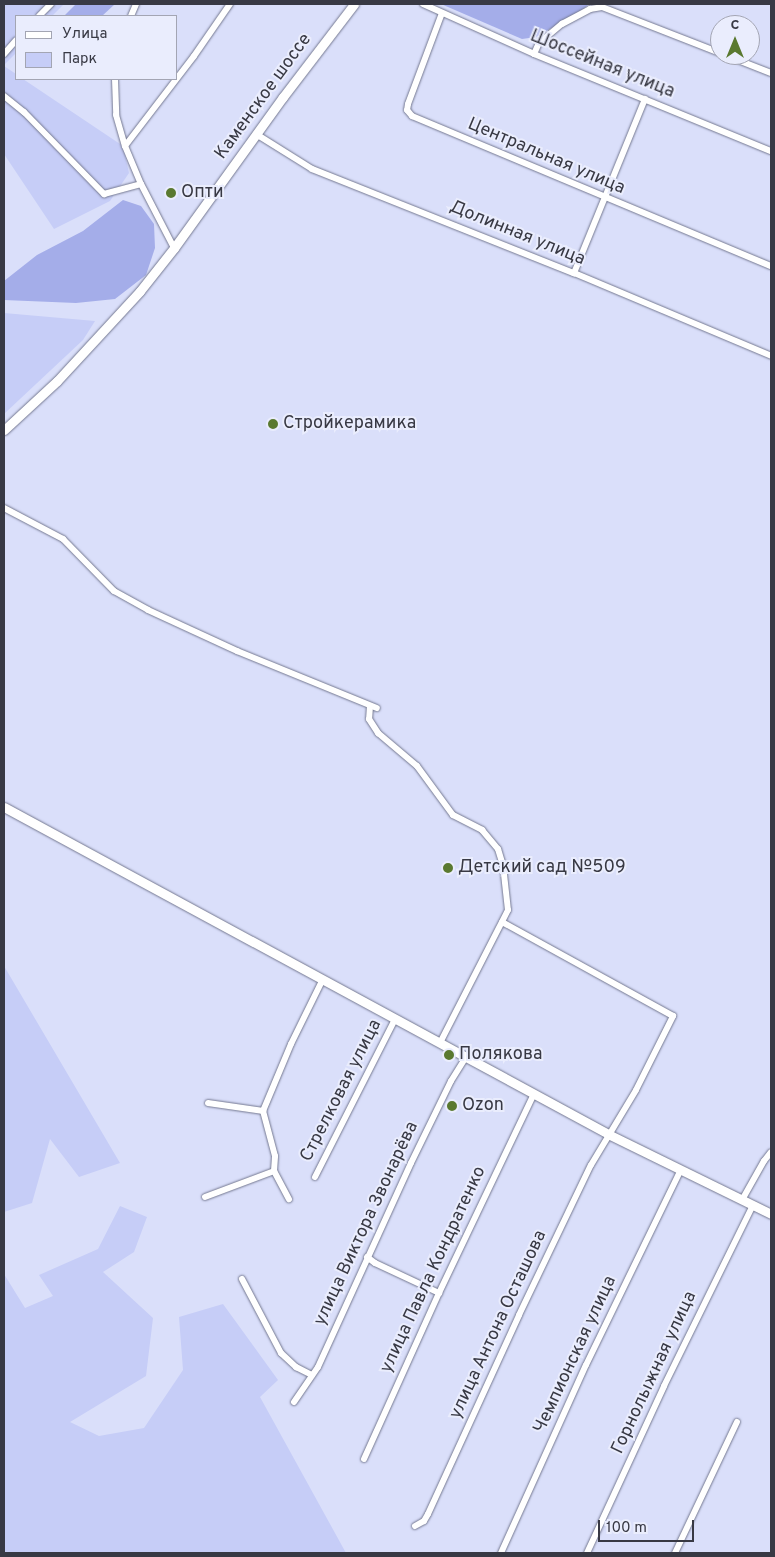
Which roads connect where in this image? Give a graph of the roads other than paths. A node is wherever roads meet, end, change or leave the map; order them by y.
1 (51, 4) edge
2 (230, 4) edge
3 (354, 4) edge
4 (423, 4) edge
5 (442, 13) junction
6 (40, 15) edge
7 (15, 41) edge
8 (710, 49) edge
9 (4, 54) edge
10 (534, 54) junction
11 (750, 65) edge
12 (771, 74) edge
13 (178, 77) edge
14 (115, 80) edge
15 (176, 80) edge
16 (4, 96) edge
17 (644, 99) junction
18 (256, 134) junction
19 (125, 146) junction
20 (771, 150) edge
21 (141, 184) junction
22 (603, 197) junction
23 (174, 248) junction
24 (771, 266) edge
25 (574, 273) junction
26 (771, 356) edge
27 (4, 430) edge
28 (4, 508) edge
29 (4, 807) edge
30 (502, 922) junction
31 (323, 979) junction
32 (395, 1019) junction
33 (440, 1044) junction
34 (466, 1057) junction
35 (534, 1094) junction
36 (208, 1104) dead end
37 (263, 1111) junction
38 (610, 1135) junction
39 (771, 1152) edge
40 (680, 1170) junction
41 (274, 1171) junction
42 (315, 1177) dead end
43 (206, 1197) dead end
44 (289, 1199) dead end
45 (742, 1200) junction
46 (752, 1205) junction
47 (771, 1214) edge
48 (367, 1257) junction
49 (242, 1279) dead end
50 (439, 1293) junction
51 (312, 1375) junction
52 (294, 1402) dead end
53 (737, 1422) dead end
54 (364, 1459) dead end
55 (415, 1526) dead end
56 (501, 1553) edge
57 (587, 1553) edge
58 (674, 1553) edge

1 - 6 street
2 - 13 street
3 - 18 street, Каменское шоссе
4 - 5 street, Шоссейная улица
5 - 10 street, Шоссейная улица
5 - 22 street, Центральная улица
7 - 9 street
8 - 10 street
10 - 17 street, Шоссейная улица
11 - 12 street
14 - 19 street
15 - 19 street
16 - 21 street
17 - 20 street, Шоссейная улица
17 - 22 street
18 - 23 street, Каменское шоссе
18 - 25 street, Долинная улица
19 - 21 street
21 - 23 street
22 - 24 street, Центральная улица
22 - 25 street
23 - 27 street, Каменское шоссе
25 - 26 street, Долинная улица
28 - 30 street
29 - 31 street
30 - 33 street
30 - 38 street, улица Антона Осташова
31 - 32 street
31 - 37 street
32 - 33 street
32 - 42 street, Стрелковая улица
33 - 34 street
34 - 35 street
34 - 48 street, улица Виктора Звонарёва
35 - 38 street
35 - 50 street, улица Павла Кондратенко
36 - 37 street
37 - 41 street
38 - 40 street
38 - 55 street, улица Антона Осташова
39 - 45 street
40 - 45 street
40 - 56 street, Чемпионская улица
41 - 43 street
41 - 44 street
45 - 46 street
46 - 47 street
46 - 57 street, Горнолыжная улица
48 - 50 street
48 - 51 street, улица Виктора Звонарёва
49 - 51 street
50 - 54 street, улица Павла Кондратенко
51 - 52 street, улица Виктора Звонарёва
53 - 58 street

